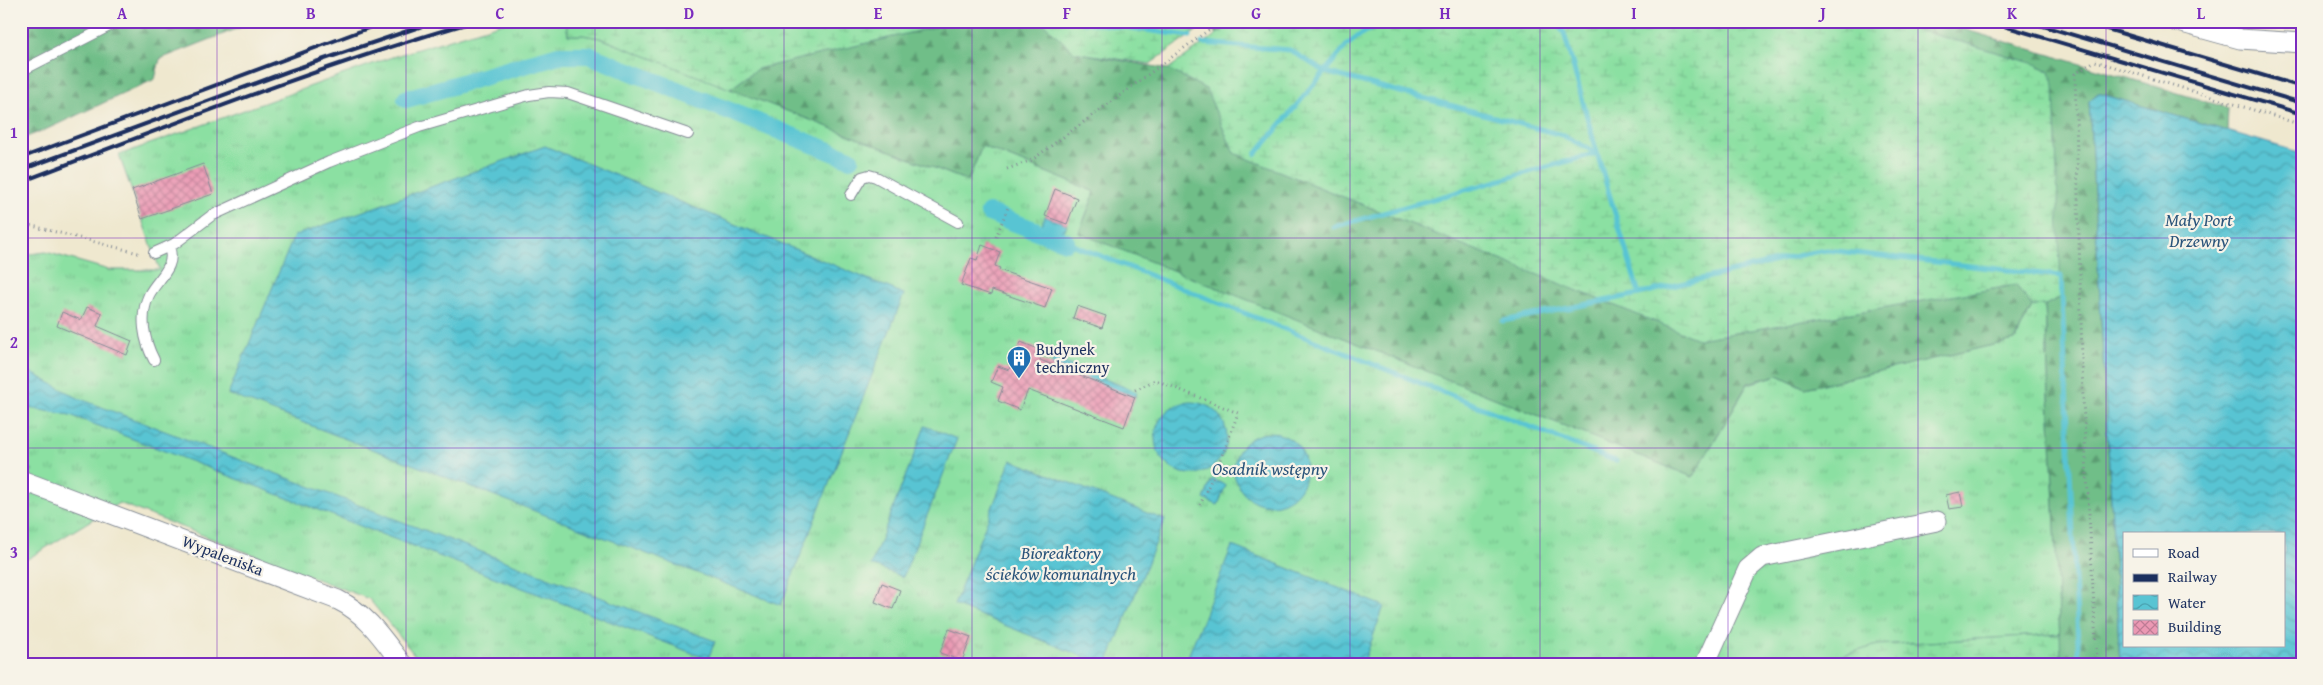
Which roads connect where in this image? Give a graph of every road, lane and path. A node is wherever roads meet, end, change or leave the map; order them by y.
1 (119, 21) edge
2 (1221, 21) edge
3 (2175, 21) edge
4 (2302, 43) edge
5 (21, 71) edge
6 (2302, 125) edge
7 (688, 134) dead end
8 (1007, 168) dead end
9 (852, 195) dead end
10 (1008, 207) dead end
11 (958, 222) dead end
12 (21, 223) edge
13 (996, 237) dead end
14 (169, 247) junction
15 (154, 253) joint
16 (154, 360) dead end
17 (1135, 390) dead end
18 (21, 480) edge
19 (1200, 505) dead end
20 (1937, 522) dead end
21 (402, 664) edge
22 (847, 664) edge
23 (885, 664) edge
24 (1704, 664) edge
25 (2097, 664) edge

1 - 5 lane
2 - 8 path
3 - 4 street
6 - 25 path
7 - 14 lane
9 - 11 lane
10 - 13 path
12 - 15 path
14 - 15 lane
14 - 16 lane
17 - 19 path
18 - 21 street, Wypaleniska
20 - 24 street
22 - 23 path

